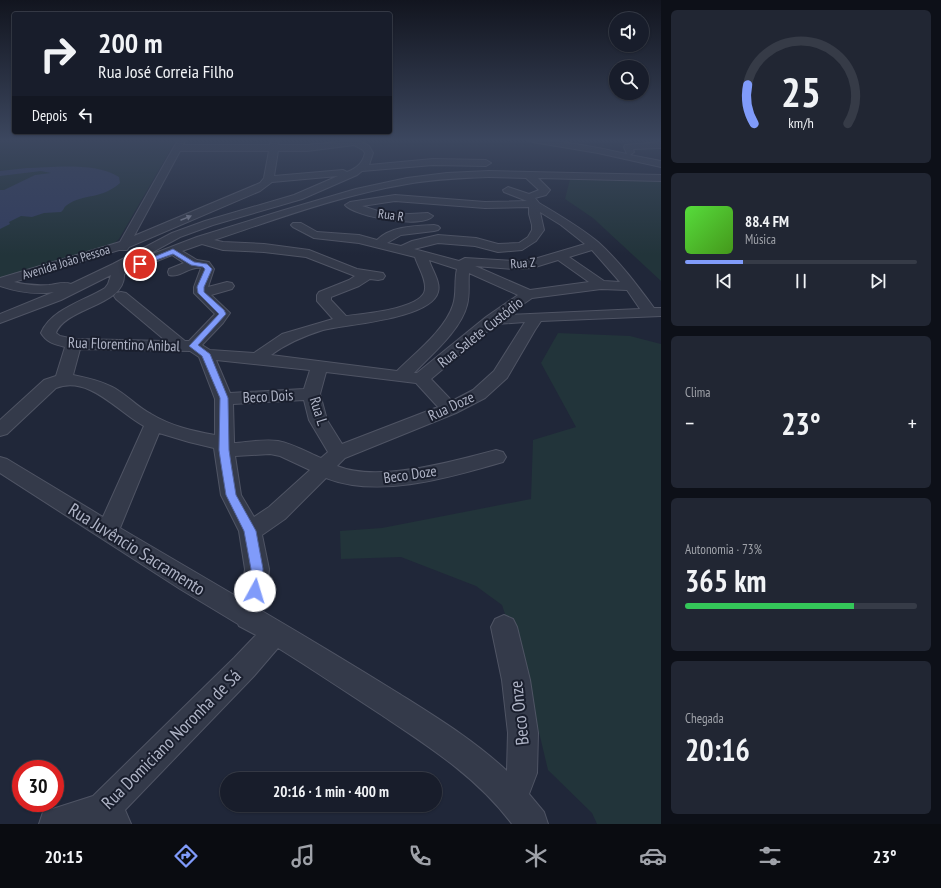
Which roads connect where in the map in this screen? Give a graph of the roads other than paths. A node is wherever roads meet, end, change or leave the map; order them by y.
1 (161, 178) edge
2 (267, 178) edge
3 (295, 178) edge
4 (339, 178) edge
5 (427, 178) edge
6 (533, 178) edge
7 (266, 182) junction
8 (508, 190) dead end
9 (324, 201) junction
10 (416, 201) junction
11 (533, 202) junction
12 (355, 208) dead end
13 (428, 216) junction
14 (297, 224) dead end
15 (132, 229) junction
16 (150, 233) junction
17 (436, 234) junction
18 (201, 240) junction
19 (125, 244) junction
20 (379, 244) junction
21 (594, 245) junction
22 (404, 249) junction
23 (173, 251) junction
24 (421, 254) junction
25 (560, 256) junction
26 (193, 264) junction
27 (470, 266) junction
28 (116, 270) junction
29 (174, 272) dead end
30 (86, 281) junction
31 (1, 282) edge
32 (227, 286) dead end
33 (600, 286) junction
34 (631, 286) junction
35 (17, 288) junction
36 (201, 293) junction
37 (528, 294) junction
38 (0, 296) edge
39 (121, 296) dead end
40 (655, 312) edge
41 (537, 317) junction
42 (0, 319) edge
43 (491, 320) junction
44 (343, 321) junction
45 (74, 344) junction
46 (193, 348) junction
47 (257, 358) junction
48 (319, 367) junction
49 (401, 377) junction
50 (63, 379) junction
51 (421, 379) junction
52 (312, 394) junction
53 (224, 398) junction
54 (450, 409) junction
55 (154, 424) junction
56 (0, 430) edge
57 (224, 447) junction
58 (496, 457) dead end
59 (331, 460) junction
60 (0, 464) edge
61 (108, 530) junction
62 (250, 531) junction
63 (248, 618) junction
64 (504, 627) dead end
65 (274, 633) junction
66 (512, 798) junction
67 (109, 817) edge
68 (55, 824) edge
69 (532, 824) edge

1 - 15 street
2 - 7 street
3 - 7 street, Avenida João Pessoa
4 - 28 street
5 - 9 street
6 - 11 street
16 -> 7 street, Avenida João Pessoa
8 - 11 street
9 - 10 street
9 - 18 street
10 - 11 street
10 - 13 street
11 - 17 street
11 - 21 street
12 - 13 street, Rua R
13 - 17 street
14 - 20 street
15 - 16 street
15 - 19 street
16 - 19 street, Avenida João Pessoa
17 - 20 street
17 - 22 street
18 - 23 street
18 - 44 street
19 - 28 street
19 - 31 street, Avenida João Pessoa
20 - 22 street
21 - 25 street, Rua Z
21 - 34 street
22 - 24 street
23 - 26 street
23 - 28 street
24 - 27 street
24 - 44 street
25 - 27 street, Rua Z
25 - 33 street
26 - 29 street
26 - 36 street
27 - 37 street
27 - 49 street
28 - 30 street
28 - 45 street, Rua Florentino Anibal
30 - 35 street
30 - 42 street
31 - 35 street
32 - 36 street
33 - 34 street, Rua Salete Custódio
33 - 37 street, Rua Salete Custódio
34 - 40 street
35 - 38 street
36 - 46 street
37 - 43 street, Rua Salete Custódio
39 - 46 street
40 - 41 street
41 - 43 street
41 - 54 street, Rua Doze
43 - 51 street, Rua Salete Custódio
44 - 47 street
45 - 46 street, Rua Florentino Anibal
45 - 50 street
46 - 47 street, Rua Florentino Anibal
46 - 53 street
47 - 48 street, Rua Florentino Anibal
48 - 49 street, Rua Florentino Anibal
48 - 52 street, Rua L
49 - 51 street, Rua Florentino Anibal
50 - 55 street, Beco Doze
50 - 56 street
51 - 54 street
52 - 53 street, Beco Dois
52 - 59 street, Rua L
53 - 57 street
54 - 59 street, Rua Doze
55 - 57 street, Beco Doze
55 - 61 street
57 - 59 street, Beco Doze
57 - 62 street
58 - 59 street, Beco Doze
59 - 62 street, Rua Doze
60 - 61 street, Rua Juvêncio Sacramento
61 - 63 street, Rua Juvêncio Sacramento
62 - 63 street
63 - 65 street, Rua Juvêncio Sacramento
64 - 66 street, Beco Onze
65 - 66 street, Rua Juvêncio Sacramento
65 - 67 street, Rua Domiciano Noronha de Sá
66 - 69 street, Rua Juvêncio Sacramento
67 - 68 street, Rua Domiciano Noronha de Sá

